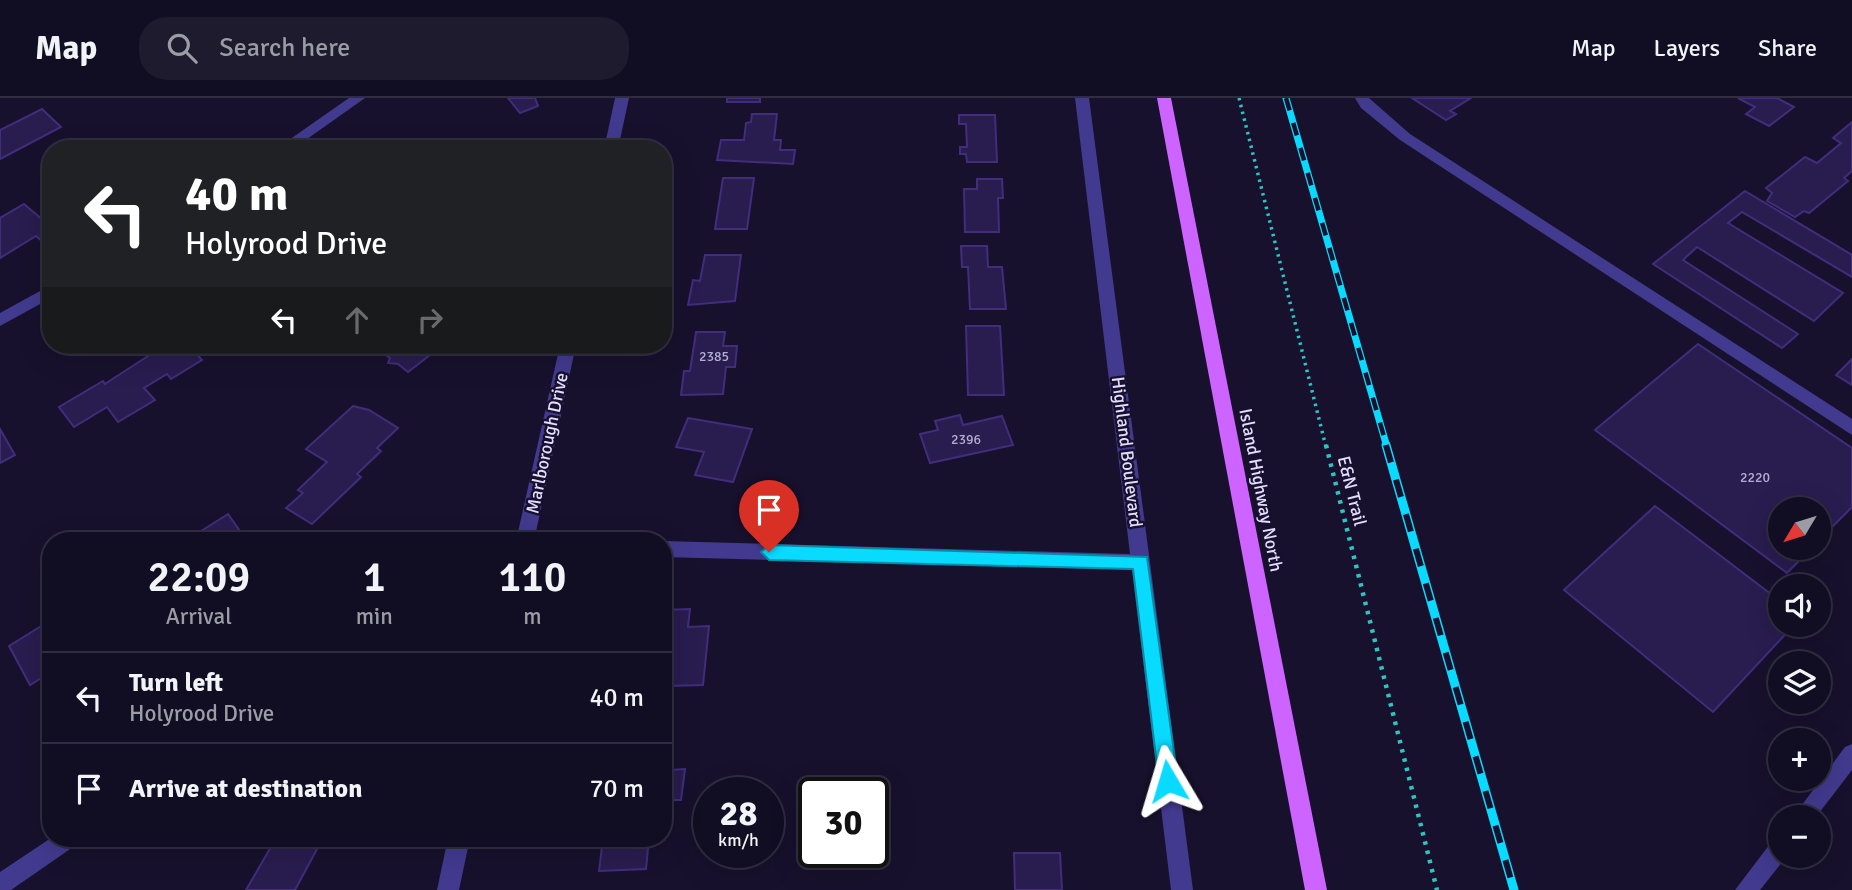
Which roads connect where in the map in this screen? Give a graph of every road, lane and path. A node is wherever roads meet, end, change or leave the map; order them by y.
1 (358, 98) edge
2 (622, 98) edge
3 (1082, 98) edge
4 (1164, 98) edge
5 (1239, 98) edge
6 (1362, 98) edge
7 (296, 140) edge
8 (613, 140) edge
9 (42, 296) edge
10 (0, 320) edge
11 (566, 354) edge
12 (1852, 428) edge
13 (528, 532) edge
14 (672, 550) edge
15 (1141, 562) junction
16 (1852, 754) edge
17 (1812, 805) edge
18 (56, 847) edge
19 (457, 847) edge
20 (1768, 862) edge
21 (0, 885) edge
22 (448, 890) edge
23 (1182, 890) edge
24 (1316, 890) edge
25 (1437, 890) edge
26 (1746, 890) edge

1 - 7 street
2 - 8 street
3 - 15 street, Highland Boulevard
4 - 24 main road, Island Highway North
5 - 25 path, E&N Trail
6 - 12 street
9 - 10 street
11 - 13 street, Marlborough Drive
14 - 15 street
15 - 23 street, Highland Boulevard
16 - 17 street
18 - 21 street
19 - 22 street
20 - 26 street

